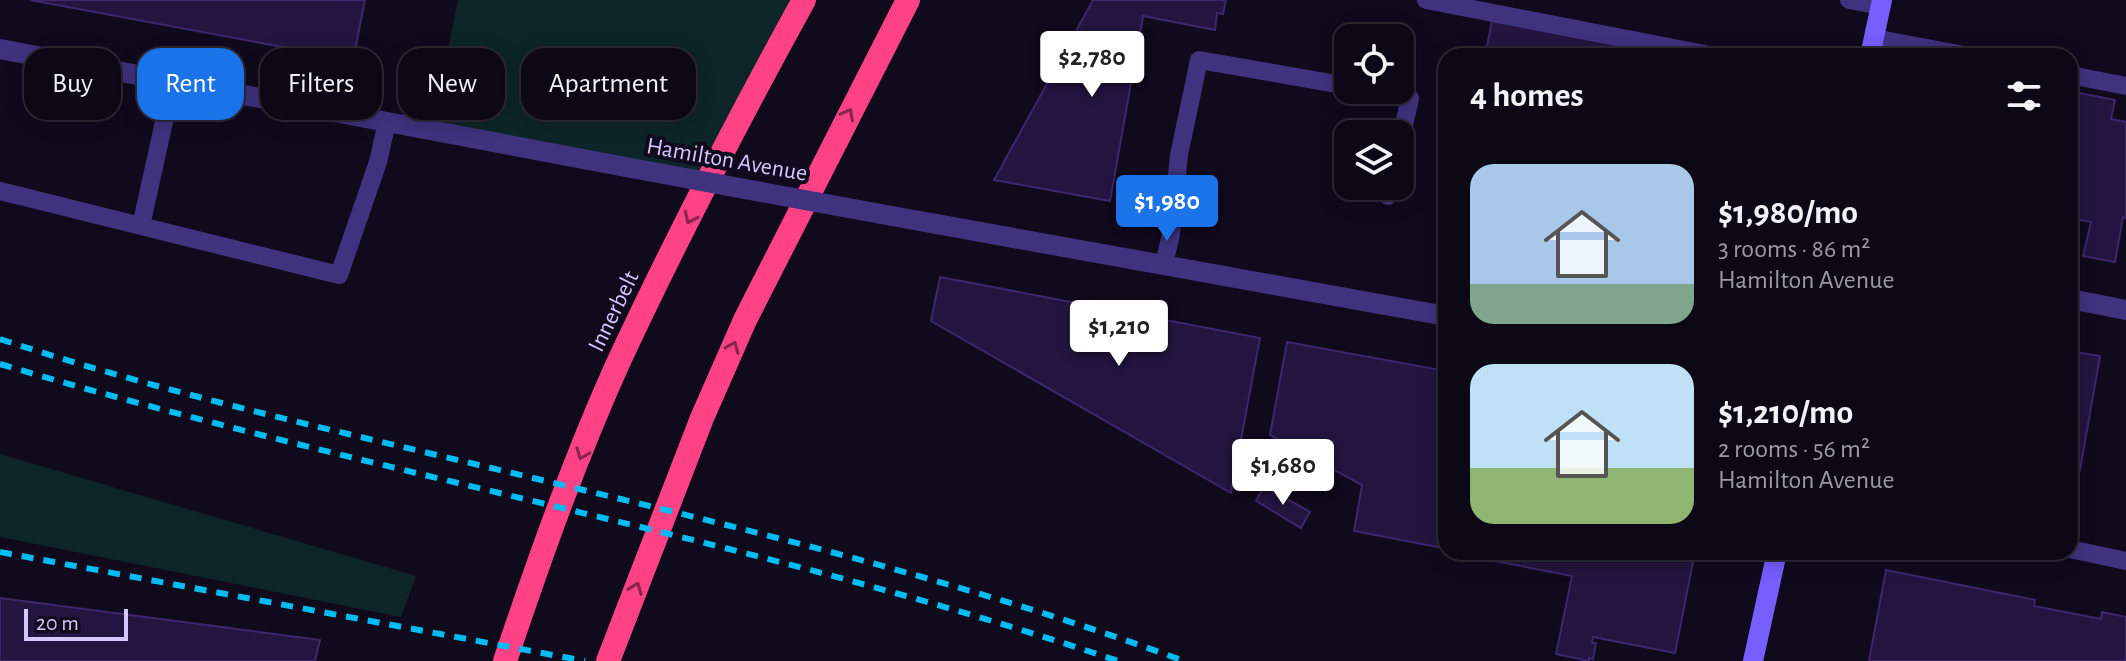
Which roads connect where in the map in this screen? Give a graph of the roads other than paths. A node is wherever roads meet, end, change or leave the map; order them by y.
1 (804, 0) edge
2 (908, 0) edge
3 (1426, 0) edge
4 (1849, 0) edge
5 (1881, 3) edge
6 (1872, 47) edge
7 (1674, 48) edge
8 (0, 49) edge
9 (137, 74) edge
10 (2078, 77) edge
11 (1334, 84) edge
12 (2126, 86) edge
13 (244, 95) edge
14 (164, 120) edge
15 (387, 122) junction
16 (0, 191) edge
17 (141, 226) junction
18 (1164, 265) junction
19 (2078, 301) edge
20 (2126, 310) edge
21 (1438, 315) edge
22 (2078, 551) edge
23 (1775, 560) edge
24 (2126, 561) edge
25 (505, 661) edge
26 (608, 661) edge
27 (1753, 661) edge

1 -> 25 highway, Innerbelt
26 -> 2 highway
3 - 7 lane
4 - 5 lane
5 - 6 street
8 - 9 street, Hamilton Avenue
10 - 12 lane
11 - 18 lane
13 - 15 street, Hamilton Avenue
14 - 17 lane
15 - 17 lane
15 - 18 street, Hamilton Avenue, bridge
16 - 17 lane
18 - 21 street, Hamilton Avenue
19 - 20 street
22 - 24 lane
23 - 27 street

